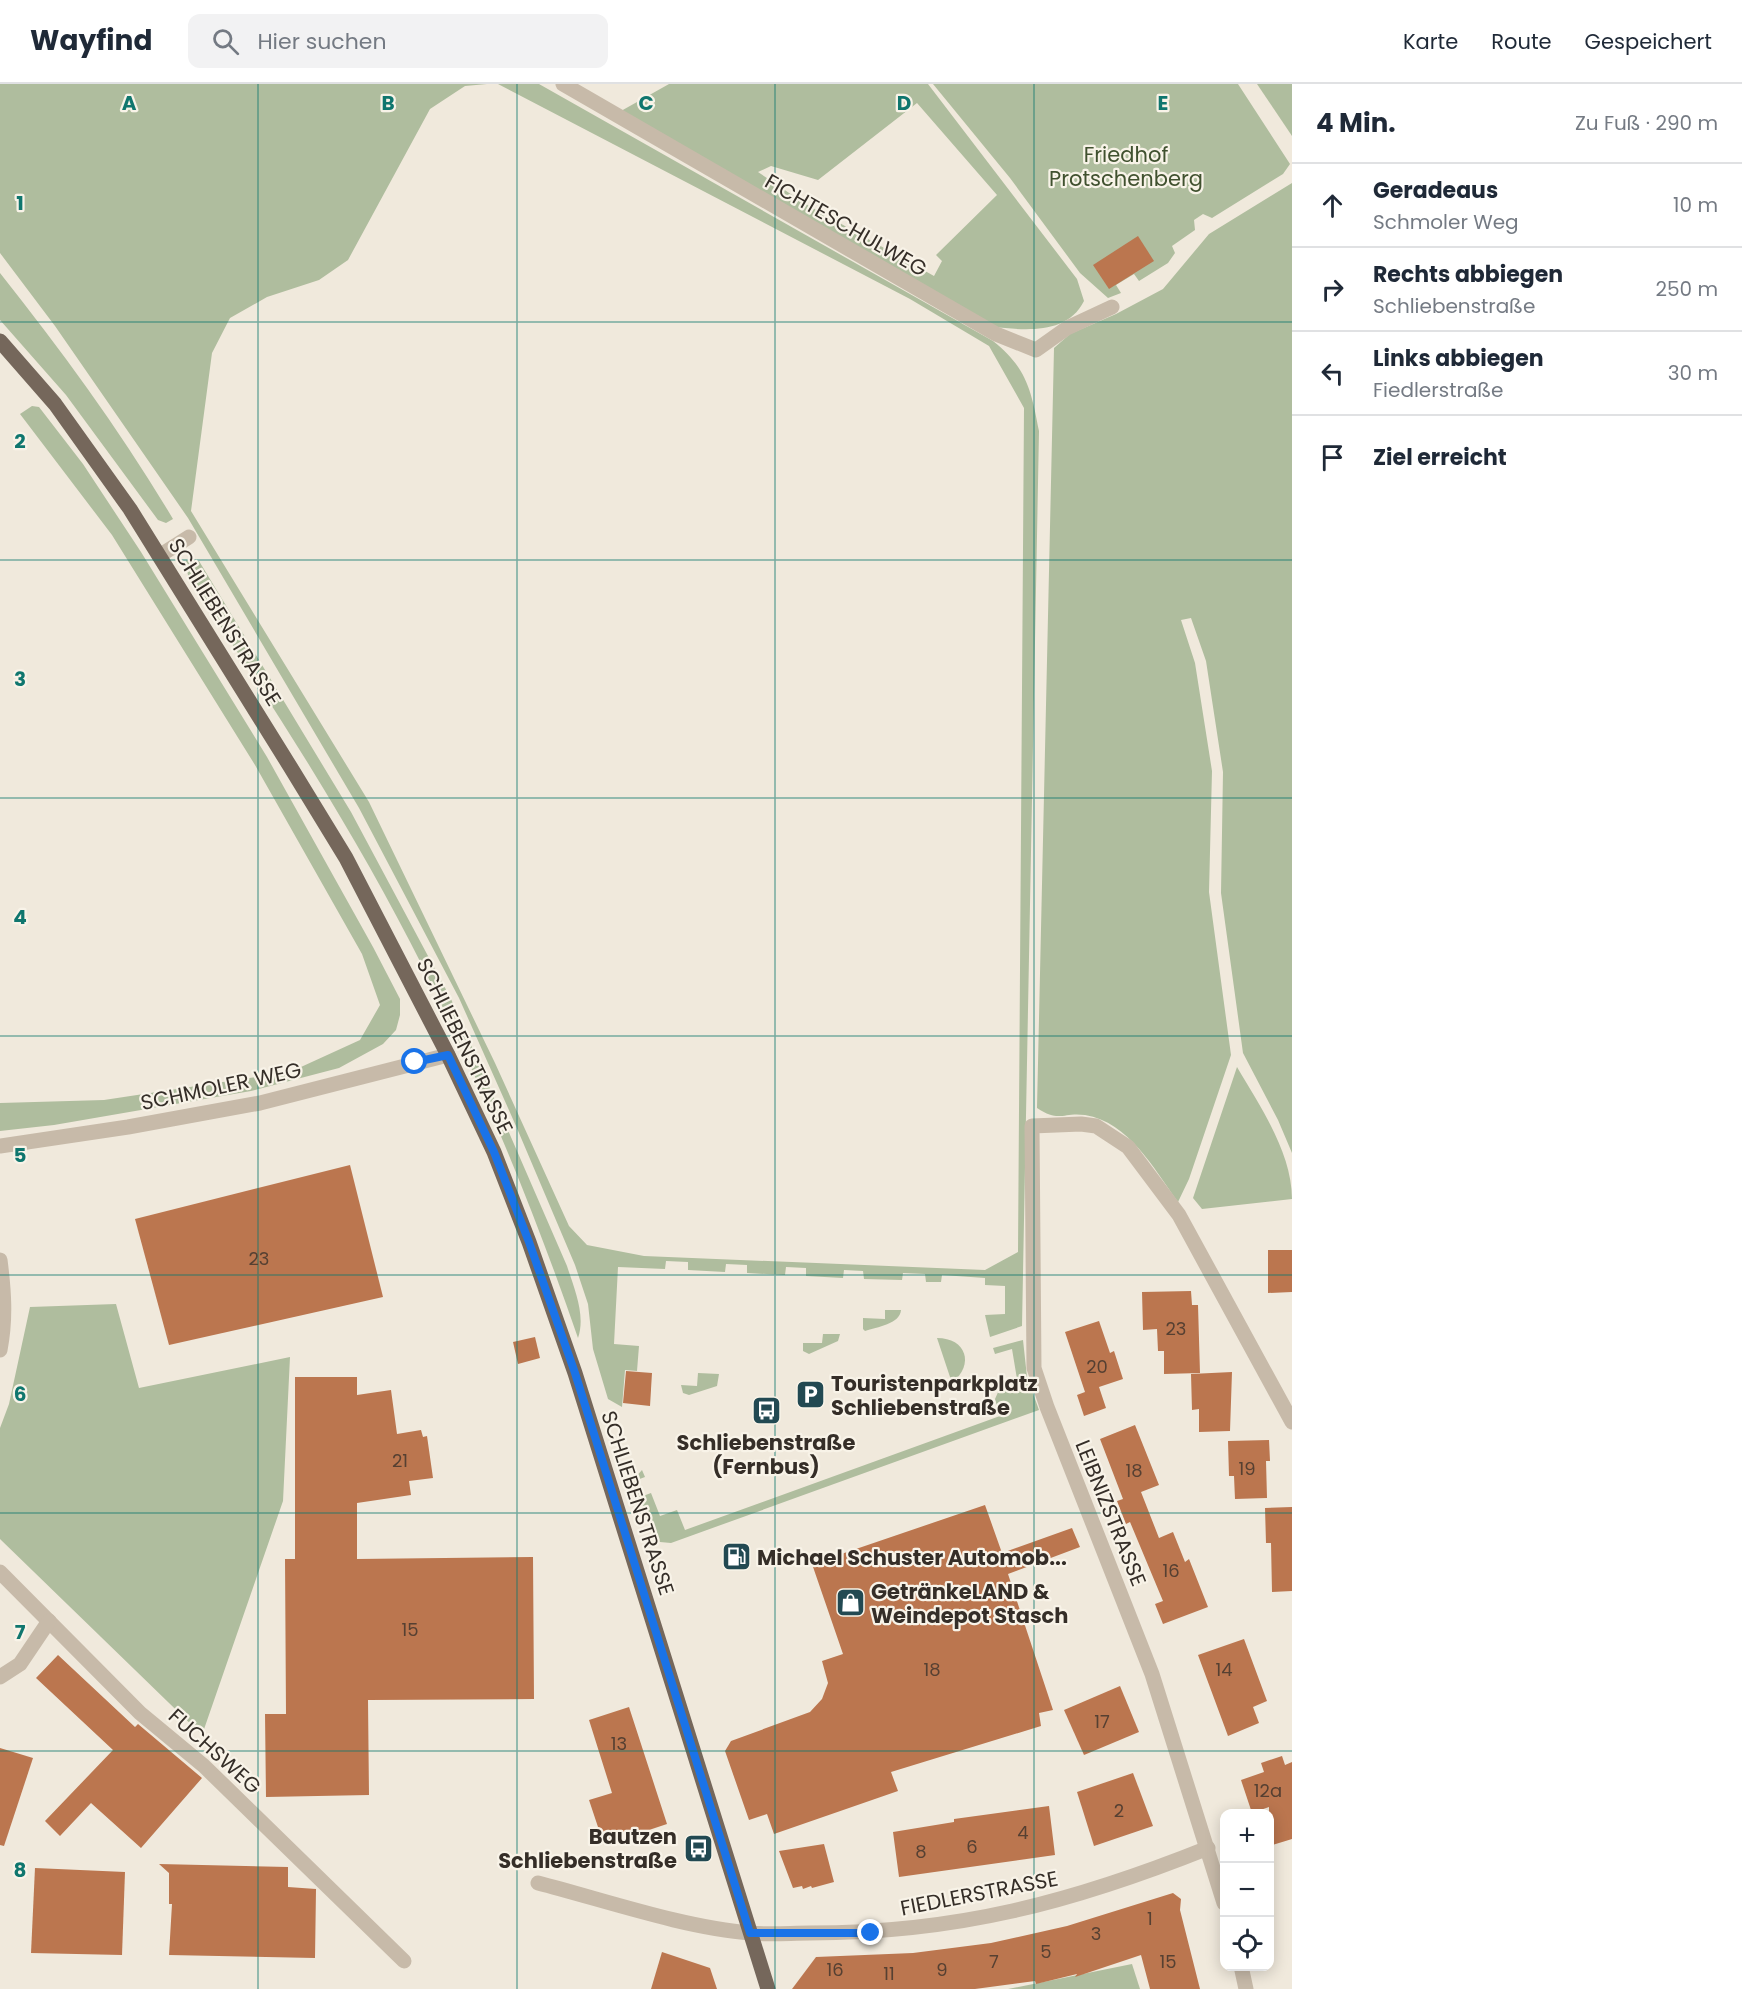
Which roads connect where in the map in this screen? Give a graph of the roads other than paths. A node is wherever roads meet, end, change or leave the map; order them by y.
1 (563, 84) edge
2 (1112, 307) dead end
3 (0, 341) edge
4 (189, 537) dead end
5 (159, 556) junction
6 (448, 1055) junction
7 (0, 1146) edge
8 (0, 1260) edge
9 (0, 1350) edge
10 (1292, 1422) edge
11 (0, 1572) edge
12 (50, 1621) junction
13 (0, 1677) edge
14 (1208, 1848) junction
15 (538, 1883) dead end
16 (1220, 1889) edge
17 (750, 1933) junction
18 (404, 1961) dead end
19 (1242, 1971) edge
20 (768, 1989) edge
21 (1246, 1989) edge

1 - 2 street, FICHTESCHULWEG
3 - 5 main road, SCHLIEBENSTRASSE
4 - 5 street
5 - 6 main road, SCHLIEBENSTRASSE
6 - 7 street, SCHMOLER WEG
6 - 17 main road, SCHLIEBENSTRASSE
8 - 9 street
10 - 14 street, LEIBNIZSTRASSE
11 - 12 street, FUCHSWEG
12 - 13 street
12 - 18 street, FUCHSWEG
14 - 16 street, LEIBNIZSTRASSE
14 - 17 street, FIEDLERSTRASSE
15 - 17 street, FIEDLERSTRASSE
17 - 20 main road, SCHLIEBENSTRASSE
19 - 21 street

